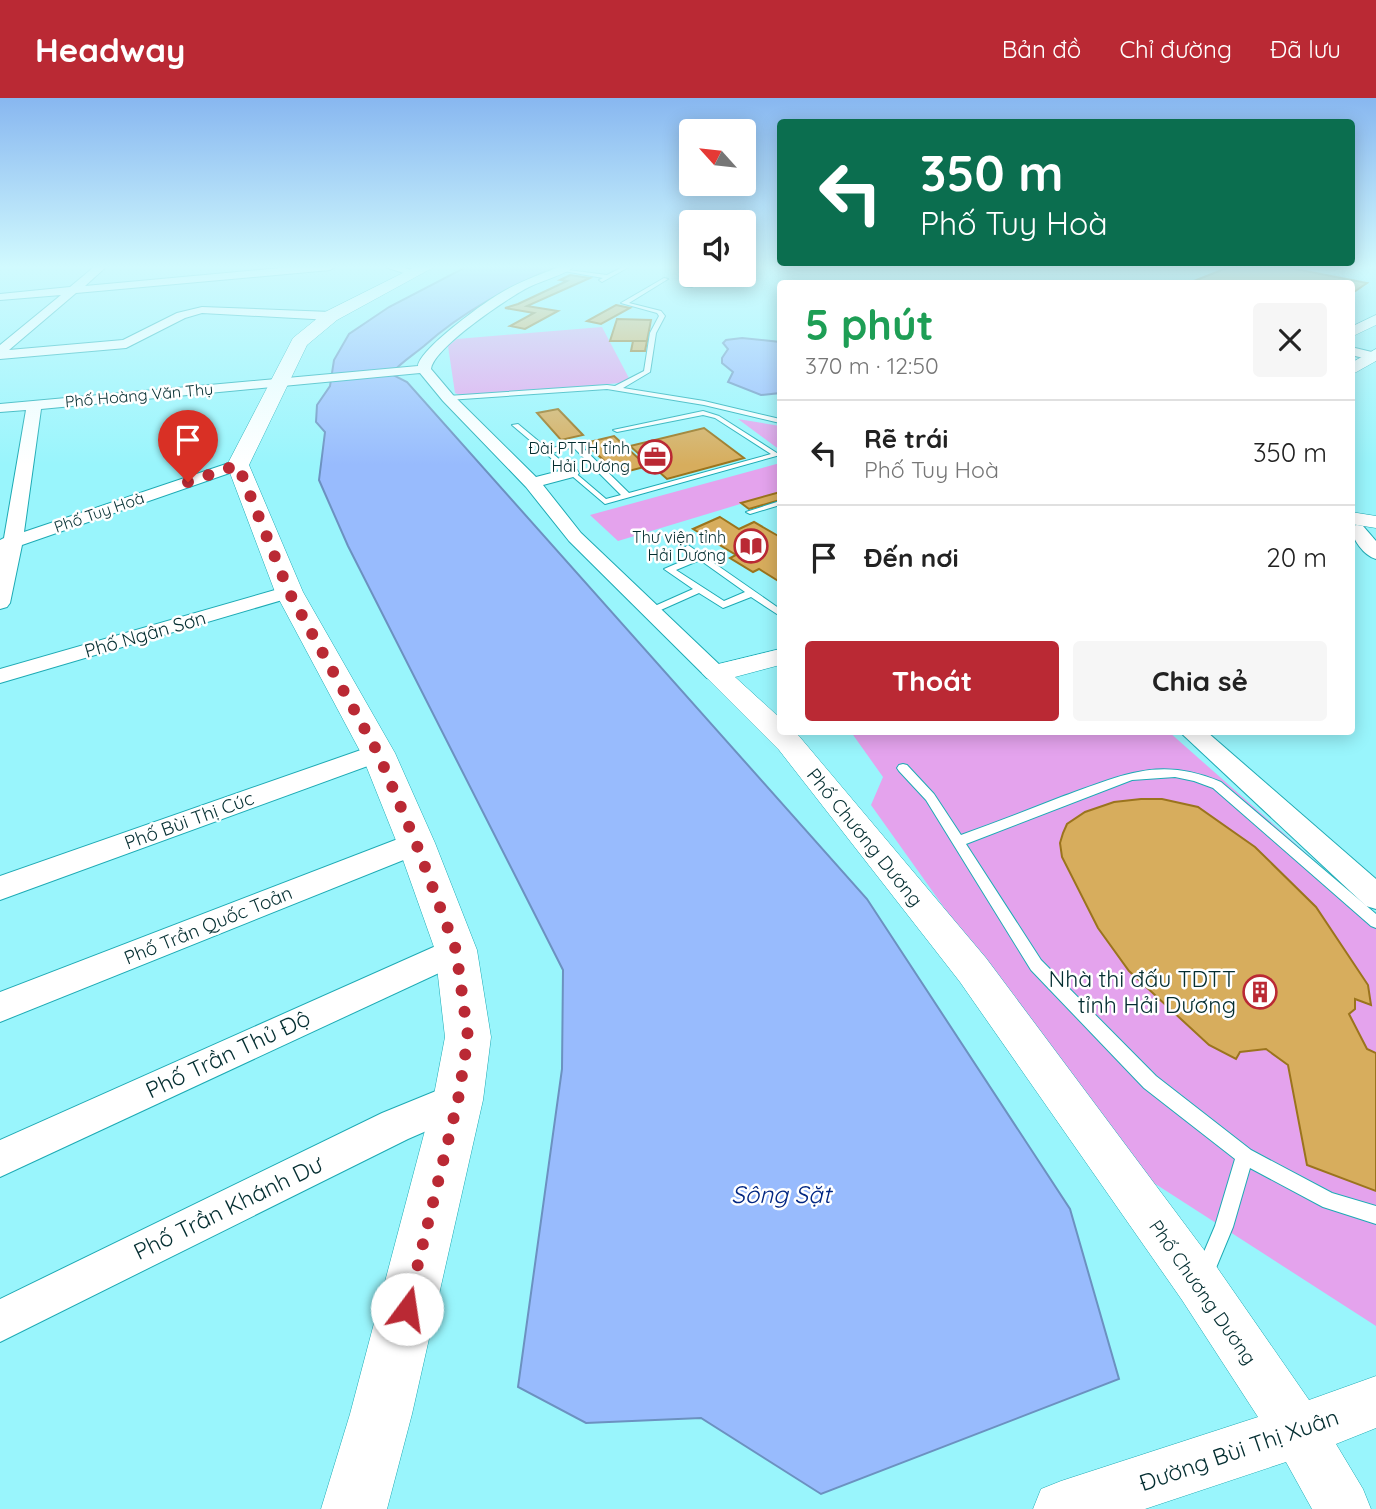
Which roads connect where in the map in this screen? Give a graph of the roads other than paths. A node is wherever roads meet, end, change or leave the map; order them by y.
1 (23, 333) edge
2 (148, 333) edge
3 (310, 333) edge
4 (456, 333) edge
5 (653, 333) edge
6 (1355, 352) edge
7 (0, 353) edge
8 (1375, 355) edge
9 (1355, 367) edge
10 (415, 370) junction
11 (294, 381) junction
12 (617, 388) junction
13 (448, 398) junction
14 (34, 404) junction
15 (0, 408) edge
16 (777, 420) edge
17 (516, 425) dead end
18 (617, 430) dead end
19 (547, 452) junction
20 (238, 465) junction
21 (571, 473) junction
22 (532, 483) junction
23 (627, 496) junction
24 (777, 504) edge
25 (750, 512) dead end
26 (1362, 527) edge
27 (6, 544) edge
28 (688, 548) dead end
29 (1376, 553) edge
30 (701, 557) junction
31 (699, 590) junction
32 (289, 592) junction
33 (751, 593) junction
34 (0, 603) edge
35 (651, 611) junction
36 (777, 611) edge
37 (777, 658) edge
38 (715, 673) junction
39 (0, 676) edge
40 (777, 723) edge
41 (1195, 735) edge
42 (795, 737) edge
43 (378, 753) junction
44 (903, 768) dead end
45 (959, 841) junction
46 (416, 843) junction
47 (0, 888) edge
48 (1376, 897) edge
49 (1376, 922) edge
50 (456, 950) junction
51 (0, 1007) edge
52 (458, 1100) junction
53 (1245, 1156) junction
54 (0, 1159) edge
55 (1376, 1216) edge
56 (1199, 1283) junction
57 (0, 1321) edge
58 (1376, 1402) edge
59 (1298, 1431) junction
60 (354, 1509) edge
61 (1061, 1509) edge
62 (1343, 1509) edge

1 - 7 street
2 - 7 street
3 - 11 main road
4 - 10 street
5 - 12 lane
6 - 8 street
8 - 9 street
10 - 11 street, Phố Hoàng Văn Thụ
10 - 13 street, Phố Chương Dương
11 - 14 street, Phố Hoàng Văn Thụ
11 - 20 main road
12 - 13 lane
12 - 16 lane
13 - 22 street, Phố Chương Dương
14 - 15 street, Phố Hoàng Văn Thụ
14 - 27 street
17 - 19 lane
18 - 23 lane
19 - 21 lane
19 - 23 lane
20 - 27 street, Phố Tuy Hoà
20 - 32 main road
21 - 22 street
21 - 23 lane
22 - 35 street, Phố Chương Dương
24 - 25 lane
26 - 29 street
27 - 34 street
28 - 30 lane
30 - 31 lane
30 - 33 lane
31 - 33 lane
31 - 35 lane
32 - 39 street, Phố Ngân Sơn
32 - 43 main road
33 - 36 lane
35 - 38 street, Phố Chương Dương
37 - 38 street
38 - 40 street, Phố Chương Dương
41 - 48 street
42 - 56 street, Phố Chương Dương
43 - 46 main road
43 - 47 street, Phố Bùi Thị Cúc
44 - 45 lane
45 - 49 lane
45 - 53 lane
46 - 50 main road
46 - 51 street, Phố Trần Quốc Toản
50 - 52 main road
50 - 54 street, Phố Trần Thủ Độ
52 - 57 street, Phố Trần Khánh Dư
52 - 60 main road
53 - 55 lane
53 - 56 lane
56 - 59 street, Phố Chương Dương
58 - 59 street, Đường Bùi Thị Xuân
59 - 61 street, Đường Bùi Thị Xuân
59 - 62 street, Phố Chương Dương

